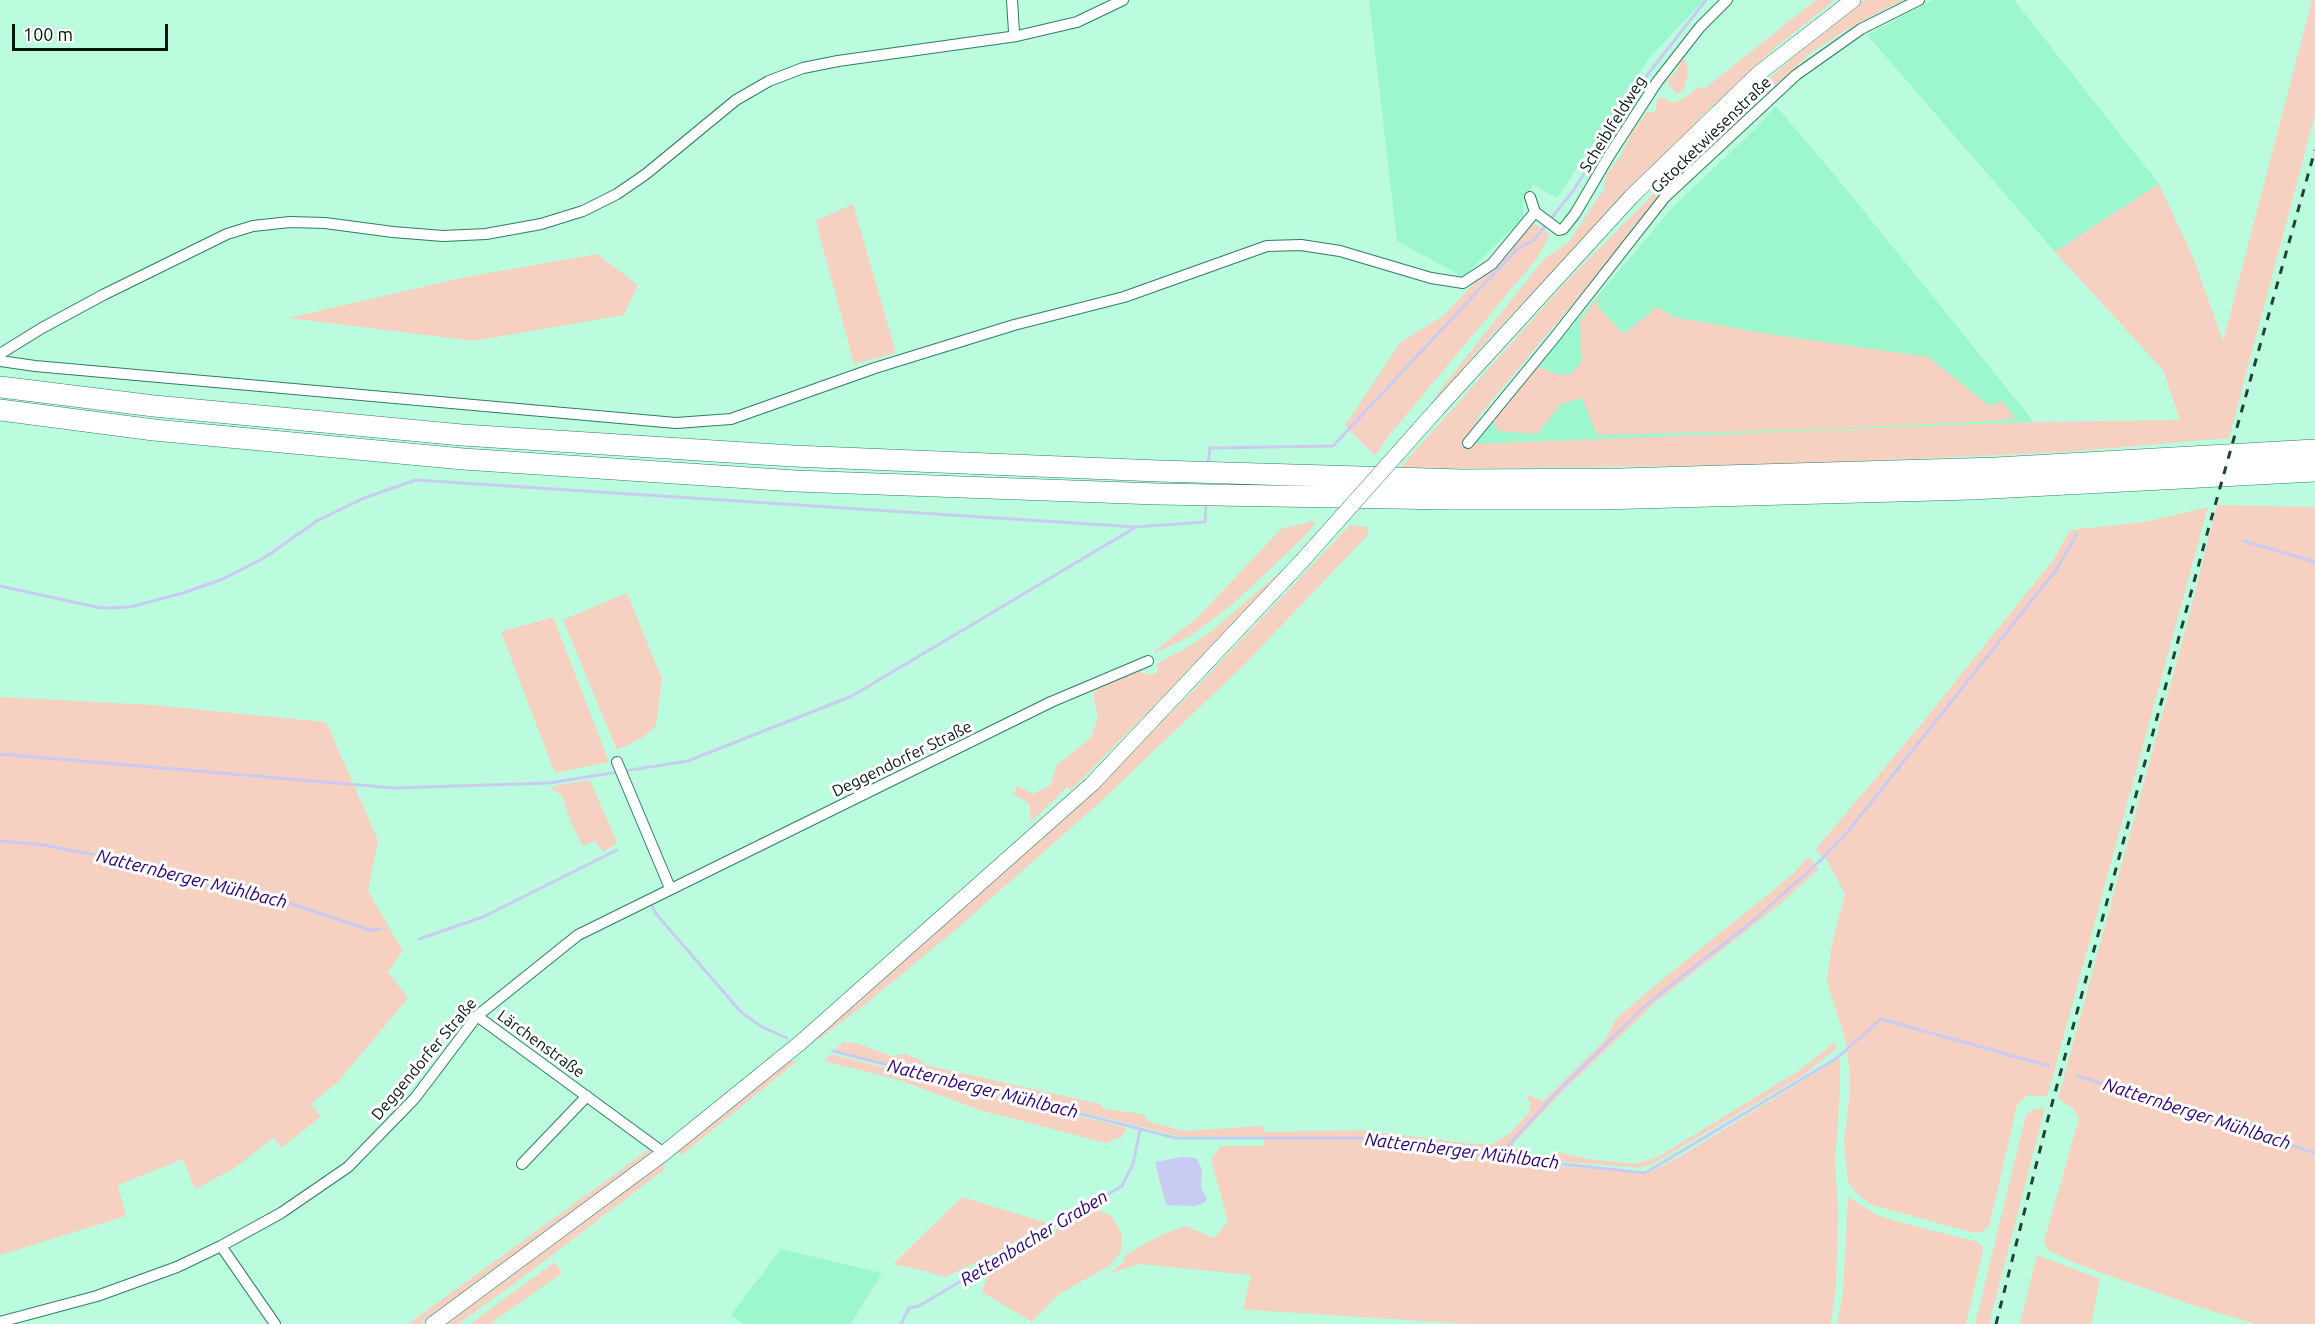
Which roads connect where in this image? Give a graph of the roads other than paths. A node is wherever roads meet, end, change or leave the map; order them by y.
1 (1012, 0) edge
2 (1123, 0) edge
3 (1727, 0) edge
4 (1853, 0) edge
5 (1919, 0) edge
6 (1017, 36) junction
7 (1530, 197) dead end
8 (1544, 219) junction
9 (0, 354) edge
10 (0, 361) edge
11 (0, 387) edge
12 (0, 410) edge
13 (2315, 436) edge
14 (1468, 443) dead end
15 (2315, 450) edge
16 (2162, 460) junction
17 (2315, 471) edge
18 (1148, 661) dead end
19 (620, 768) dead end
20 (670, 888) junction
21 (477, 1016) junction
22 (588, 1096) junction
23 (664, 1153) junction
24 (522, 1164) dead end
25 (222, 1246) junction
26 (1, 1322) edge
27 (275, 1324) edge
28 (433, 1324) edge

1 - 6 street
2 - 6 street
3 - 8 street, Scheiblfeldweg
4 - 23 main road, bridge
5 - 14 street, Gstocketwiesenstraße
6 - 9 street
7 - 8 street
8 - 10 street
11 - 16 highway
12 - 17 highway
13 - 16 highway
15 - 16 highway
18 - 20 street, Deggendorfer Straße
19 - 20 street
20 - 21 street, Deggendorfer Straße
21 - 22 street, Lärchenstraße
21 - 25 street, Deggendorfer Straße
22 - 23 street, Lärchenstraße
22 - 24 street, Lärchenstraße
23 - 28 main road
25 - 26 street, Deggendorfer Straße
25 - 27 street

